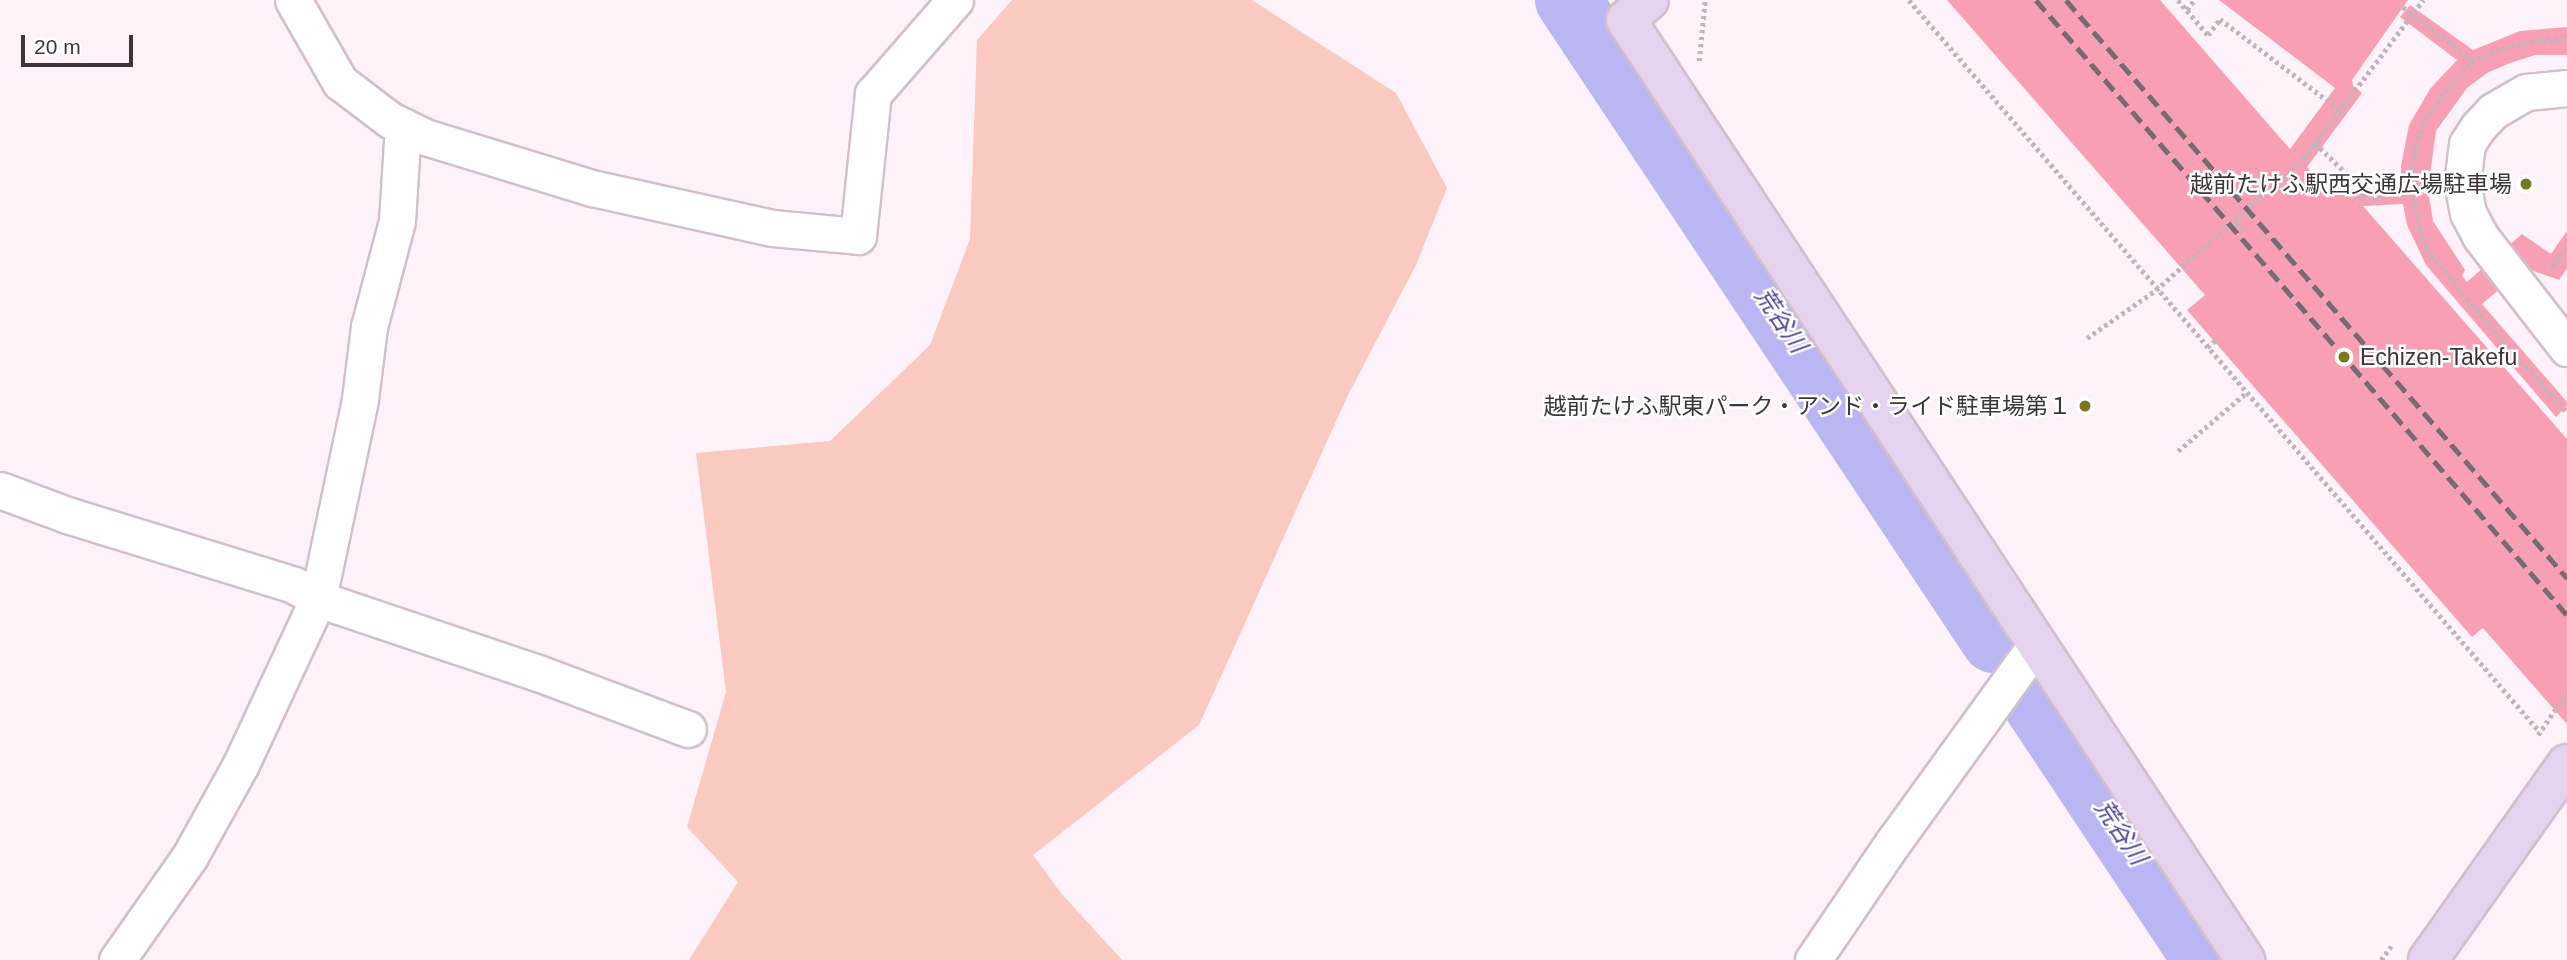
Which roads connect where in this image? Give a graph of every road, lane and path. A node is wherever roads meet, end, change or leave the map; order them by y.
1 (293, 0) edge
2 (954, 0) edge
3 (1909, 0) edge
4 (2178, 0) edge
5 (2194, 0) edge
6 (2423, 0) edge
7 (1629, 7) edge
8 (2403, 7) dead end
9 (2187, 10) junction
10 (2412, 14) junction
11 (2474, 61) dead end
12 (2567, 88) edge
13 (2341, 111) junction
14 (403, 126) junction
15 (2315, 144) junction
16 (2411, 191) dead end
17 (2367, 194) junction
18 (2358, 201) dead end
19 (2236, 222) junction
20 (2245, 232) dead end
21 (2157, 290) junction
22 (2087, 338) dead end
23 (2216, 340) dead end
24 (2207, 346) junction
25 (2567, 348) edge
26 (2247, 393) junction
27 (2178, 451) dead end
28 (0, 489) edge
29 (318, 599) junction
30 (2031, 655) junction
31 (2567, 692) edge
32 (688, 729) dead end
33 (2567, 764) edge
34 (117, 960) edge
35 (1813, 960) edge
36 (2245, 960) edge
37 (2428, 960) edge

1 - 14 street
2 - 14 street
3 - 21 path
4 - 9 path
5 - 9 path
6 - 10 path
7 - 30 street
8 - 10 path
9 - 13 path
10 - 11 path
10 - 13 path
12 - 25 street
13 - 15 path
14 - 29 street
15 - 17 path
15 - 19 path
16 - 17 path
17 - 18 path
19 - 20 path
19 - 21 path
21 - 22 path
21 - 24 path
23 - 24 path
24 - 26 path
26 - 27 path
26 - 31 path
28 - 29 street
29 - 32 street
29 - 34 street
30 - 35 street
30 - 36 street
33 - 37 street

